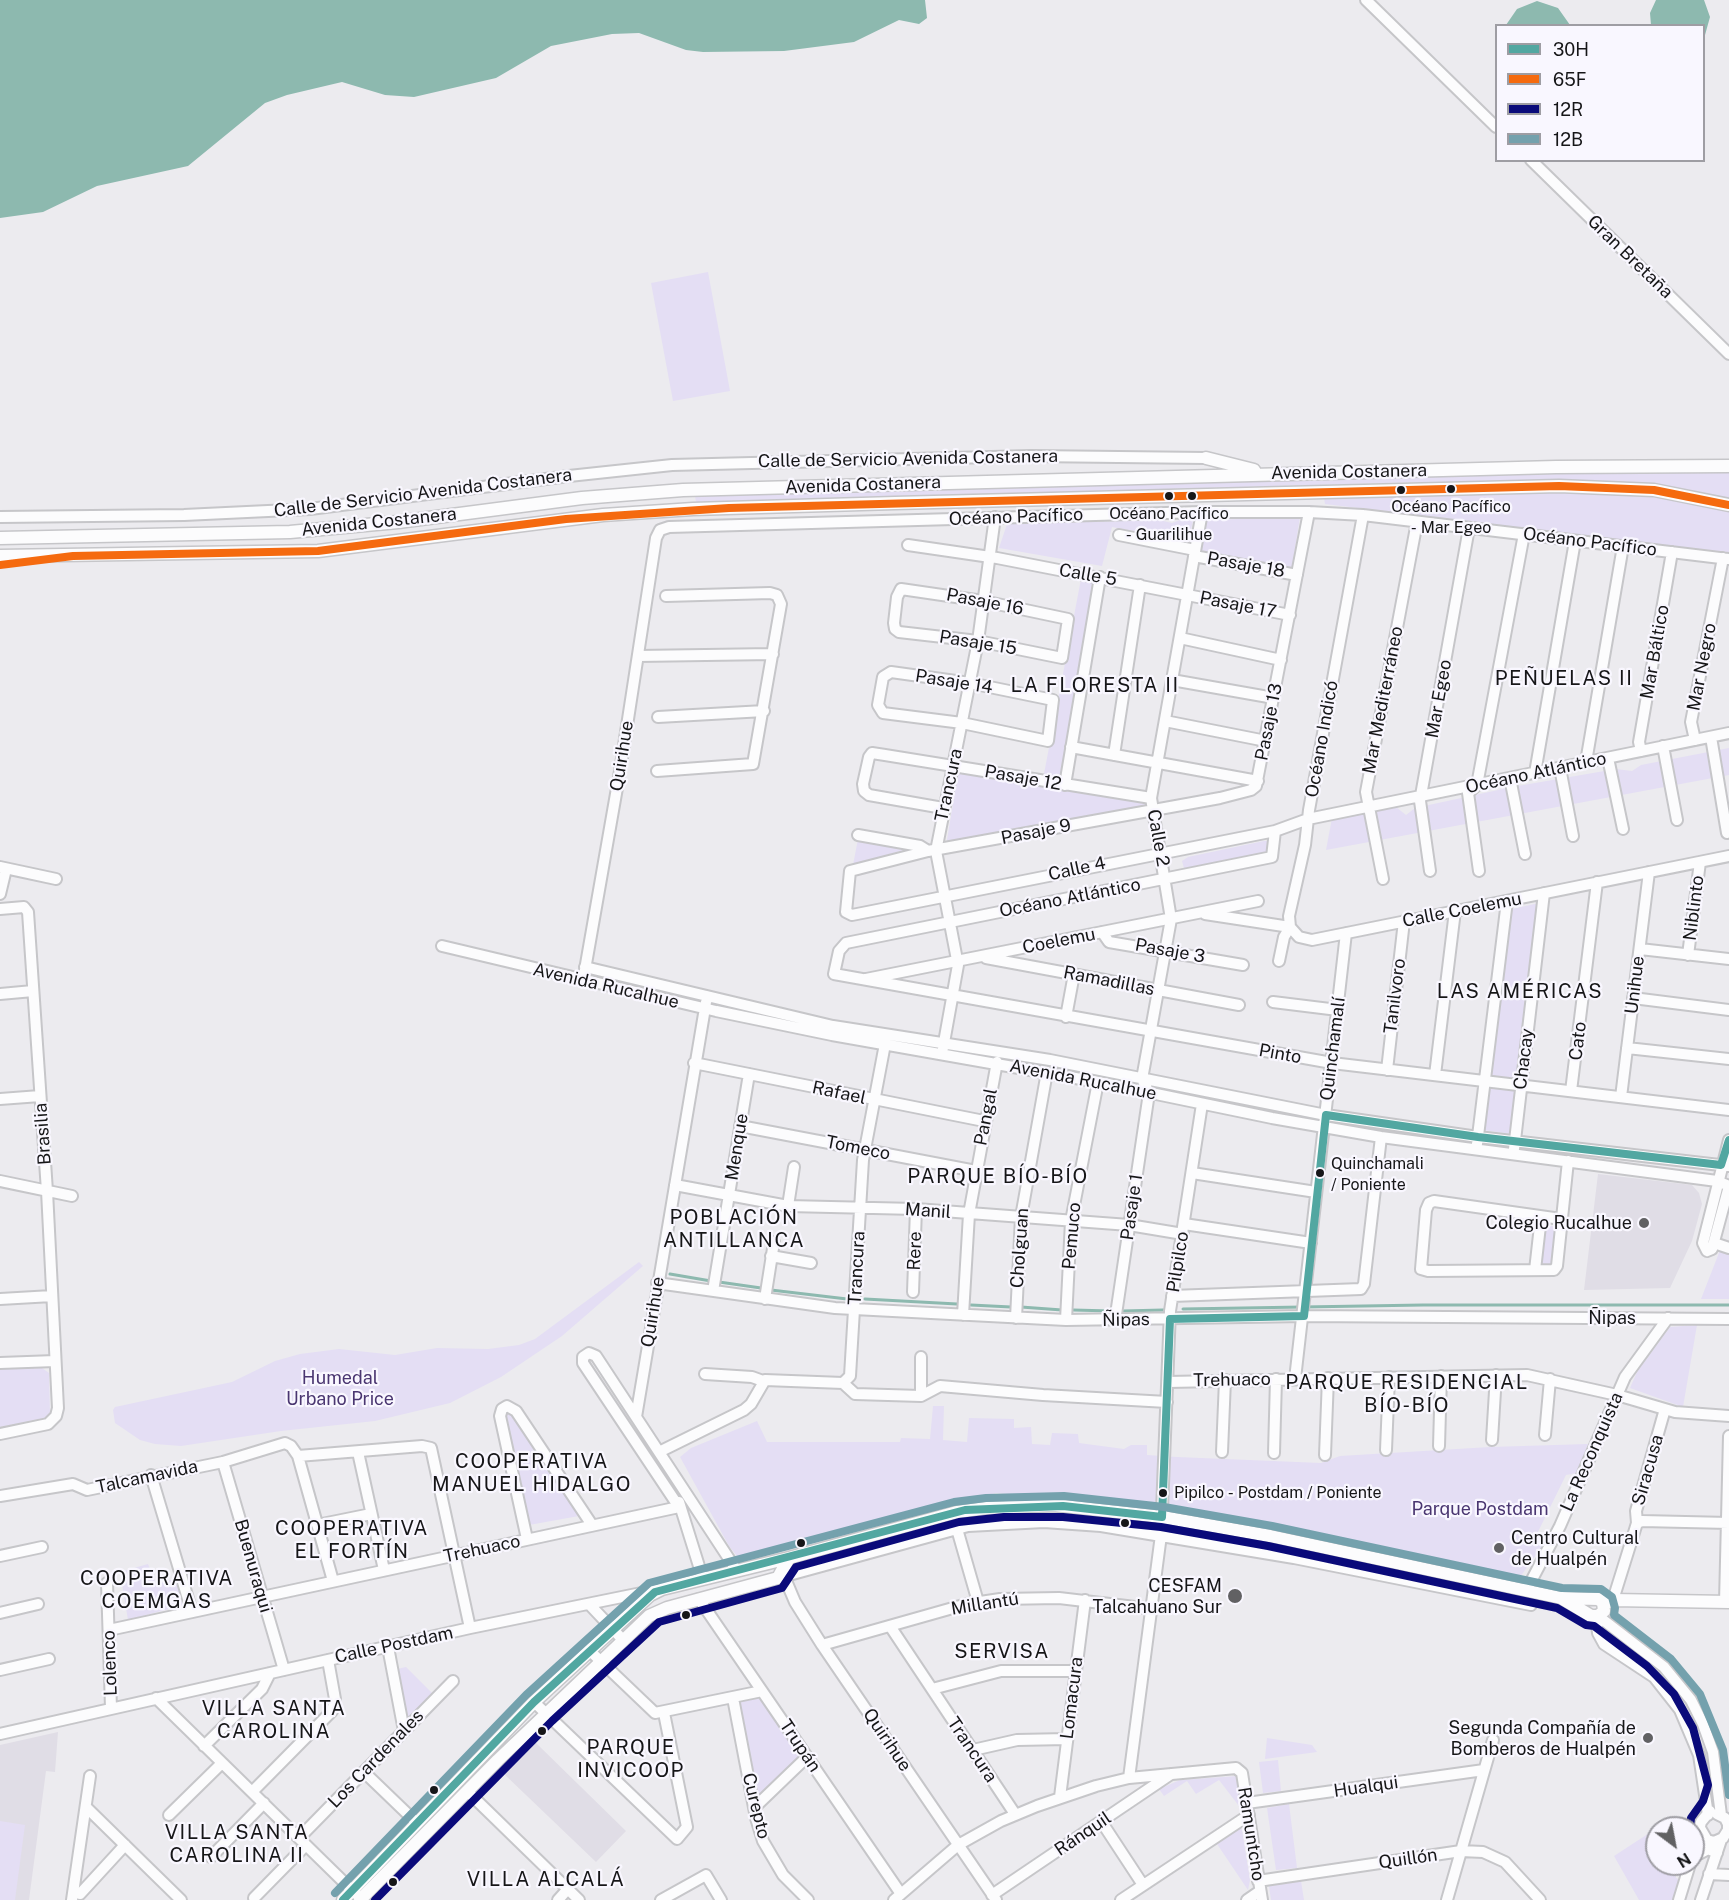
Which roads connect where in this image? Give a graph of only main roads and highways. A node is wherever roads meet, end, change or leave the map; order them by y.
1 (1206, 458) road end
2 (1729, 466) edge
3 (1269, 474) junction
4 (1729, 505) edge
5 (0, 538) edge
6 (0, 556) edge
7 (73, 556) junction
8 (0, 565) edge
9 (789, 1558) junction
10 (737, 1571) junction
11 (721, 1594) junction
12 (1561, 1598) junction
13 (1592, 1599) junction
14 (1609, 1602) junction
15 (1727, 1602) edge
16 (1594, 1615) junction
17 (359, 1897) edge
18 (343, 1900) edge

1 - 3 main road
2 - 3 main road, Avenida Costanera
3 - 5 main road, Avenida Costanera
4 - 7 main road, Avenida Costanera
6 - 7 main road, Avenida Costanera
7 - 8 main road
9 - 10 main road, Calle Postdam
9 - 11 main road
9 - 12 main road, Calle Postdam
10 - 11 main road
10 - 17 main road, Calle Postdam
11 - 17 main road
12 - 13 main road, Calle Postdam
12 - 16 main road, Calle Postdam
13 - 14 main road
13 - 16 main road
14 - 15 main road
14 - 16 main road
17 - 18 main road

